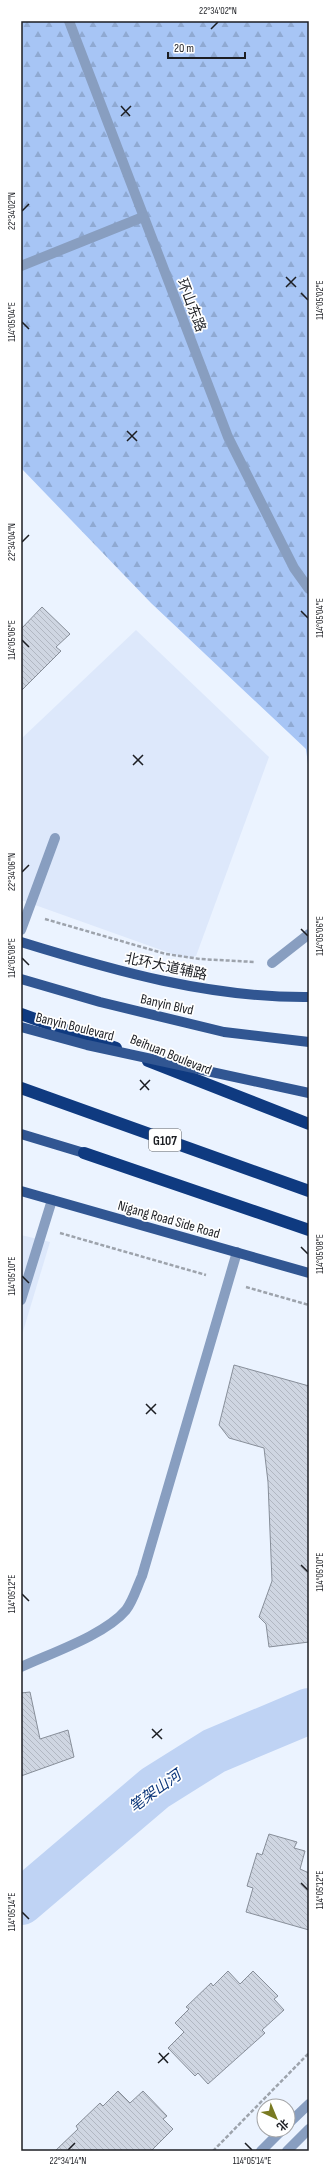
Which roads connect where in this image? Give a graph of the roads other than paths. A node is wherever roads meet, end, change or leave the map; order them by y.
1 (69, 21) edge
2 (143, 217) junction
3 (21, 266) edge
4 (309, 589) edge
5 (55, 838) dead end
6 (21, 930) edge
7 (309, 934) edge
8 (21, 942) edge
9 (272, 963) road end
10 (21, 979) edge
11 (309, 997) edge
12 (21, 1014) edge
13 (21, 1027) edge
14 (309, 1044) edge
15 (21, 1088) edge
16 (309, 1093) edge
17 (309, 1124) edge
18 (21, 1134) edge
19 (84, 1153) joint
20 (21, 1191) edge
21 (309, 1191) edge
22 (52, 1200) junction
23 (309, 1230) edge
24 (237, 1252) junction
25 (309, 1273) edge
26 (21, 1300) edge
27 (21, 1666) edge
28 (309, 2104) edge
29 (296, 2116) edge
30 (309, 2129) edge
31 (274, 2138) edge
32 (260, 2151) edge
33 (287, 2151) edge

1 - 2 street, 环山东路
2 - 3 street
2 - 4 street, 环山东路
5 - 6 street
7 - 9 street
8 - 11 main road, 北环大道辅路
10 - 14 main road, Banyin Blvd
12 - 17 highway, Beihuan Boulevard
13 - 16 main road, Banyin Boulevard, bridge
15 - 21 highway, G107
18 - 19 main road
19 - 23 highway
20 - 22 main road, Nigang Road Side Road
22 - 24 main road, Nigang Road Side Road
22 - 26 street
24 - 25 main road, Nigang Road Side Road
24 - 27 street
28 - 29 street
30 - 33 street
31 - 32 street

